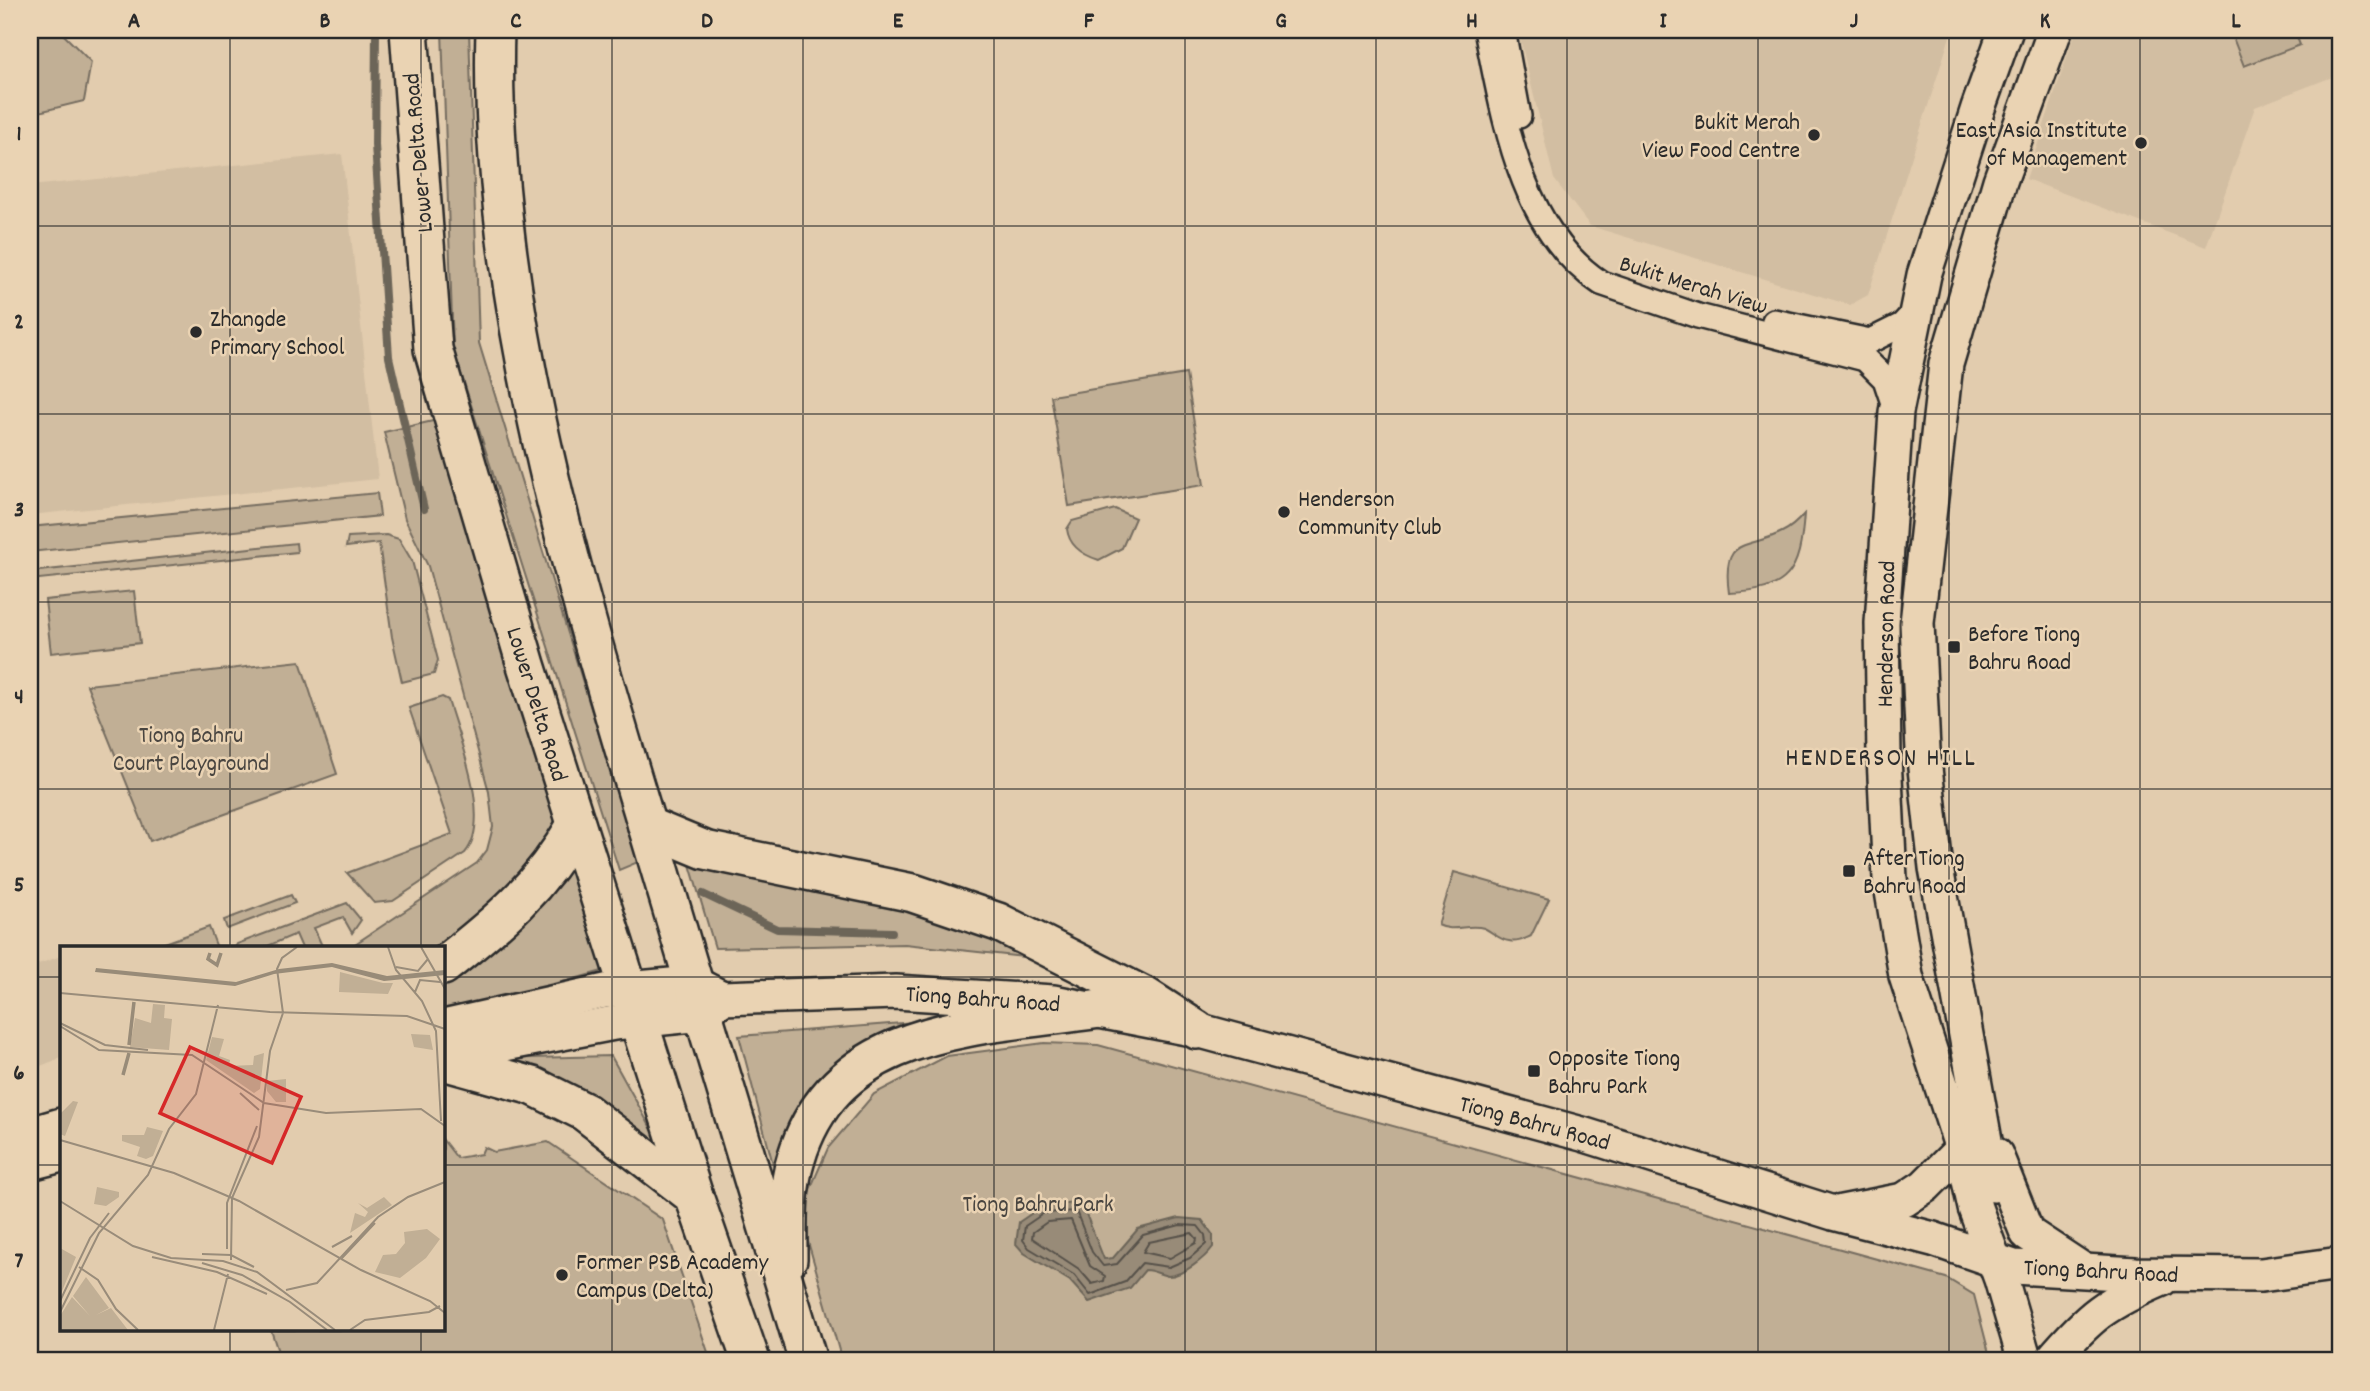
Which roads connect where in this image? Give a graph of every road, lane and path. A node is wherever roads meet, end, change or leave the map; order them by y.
1 (409, 30) edge
2 (495, 30) edge
3 (1486, 30) edge
4 (1503, 30) edge
5 (2006, 30) edge
6 (2055, 30) edge
7 (1916, 310) junction
8 (1896, 412) junction
9 (576, 824) junction
10 (647, 826) junction
11 (444, 965) edge
12 (706, 998) junction
13 (632, 1004) junction
14 (1099, 1009) junction
15 (444, 1027) edge
16 (1197, 1030) junction
17 (444, 1056) edge
18 (1968, 1058) junction
19 (444, 1061) edge
20 (60, 1125) edge
21 (30, 1134) edge
22 (1962, 1149) junction
23 (60, 1155) edge
24 (30, 1163) edge
25 (694, 1196) junction
26 (1833, 1213) junction
27 (2003, 1264) junction
28 (2340, 1264) edge
29 (2083, 1270) junction
30 (2174, 1274) junction
31 (789, 1297) junction
32 (751, 1361) edge
33 (808, 1361) edge
34 (2025, 1361) edge
35 (2042, 1361) edge
36 (2051, 1361) edge

1 - 9 main road, Lower Delta Road
2 - 10 main road
3 - 8 street, Bukit Merah View
4 - 7 street, Bukit Merah View
5 - 7 main road, Henderson Road
6 - 18 main road, Henderson Road
7 - 8 main road, Henderson Road
8 - 22 main road, Henderson Road
9 - 11 main road
9 - 13 main road, Lower Delta Road
10 - 12 main road
10 - 16 main road
12 - 13 main road, Tiong Bahru Road
12 - 14 main road, Tiong Bahru Road
12 - 31 main road
13 - 15 main road, Tiong Bahru Road
13 - 17 main road, Tiong Bahru Road
13 - 25 main road, Lower Delta Road
14 - 16 main road, Tiong Bahru Road
14 - 31 main road
16 - 26 main road, Tiong Bahru Road
18 - 27 main road, Henderson Road
18 - 29 main road
19 - 25 main road
20 - 21 main road
22 - 26 main road
22 - 27 main road, Henderson Road
23 - 24 main road
25 - 32 main road, Lower Delta Road
26 - 27 main road, Tiong Bahru Road
27 - 29 main road, Tiong Bahru Road
27 - 34 main road, Henderson Road
27 - 35 main road, Henderson Road
28 - 30 main road, Tiong Bahru Road
29 - 30 main road, Tiong Bahru Road
30 - 36 main road
31 - 33 main road

